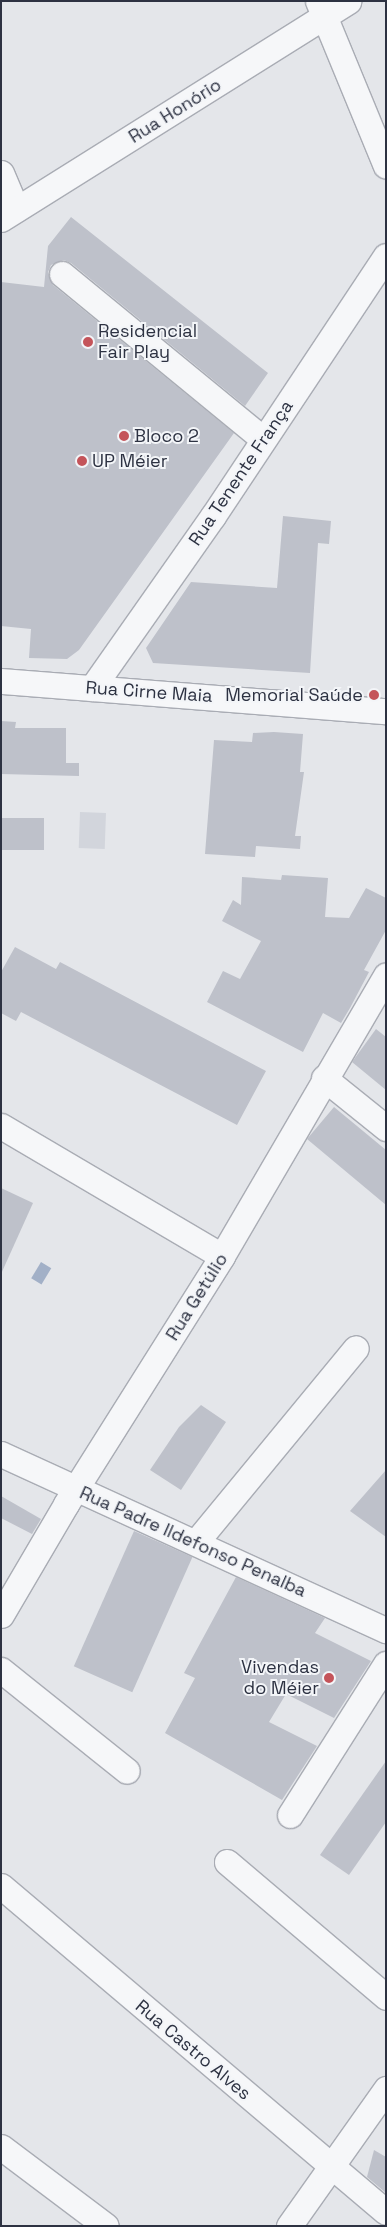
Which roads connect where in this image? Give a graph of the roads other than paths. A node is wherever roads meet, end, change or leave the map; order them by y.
1 (348, 1) edge
2 (322, 10) edge
3 (386, 166) edge
4 (1, 173) edge
5 (9, 214) edge
6 (386, 256) edge
7 (62, 274) dead end
8 (264, 440) junction
9 (1, 681) edge
10 (92, 688) junction
11 (386, 711) edge
12 (386, 975) edge
13 (324, 1078) junction
14 (1, 1126) edge
15 (386, 1128) edge
16 (222, 1256) junction
17 (356, 1348) dead end
18 (1, 1454) edge
19 (77, 1490) junction
20 (196, 1542) junction
21 (1, 1615) edge
22 (386, 1630) edge
23 (386, 1664) edge
24 (1, 1670) edge
25 (127, 1771) dead end
26 (290, 1815) dead end
27 (227, 1862) dead end
28 (1, 1886) edge
29 (386, 1997) edge
30 (386, 2089) edge
31 (1, 2147) edge
32 (330, 2167) junction
33 (386, 2212) edge
34 (106, 2226) edge
35 (289, 2226) edge

1 - 2 street, Rua Honório
2 - 3 street
2 - 5 street, Rua Honório
4 - 5 street
6 - 8 street, Rua Tenente França
7 - 8 street
8 - 10 street, Rua Tenente França
9 - 10 street, Rua Cirne Maia
10 - 11 street, Rua Cirne Maia
12 - 13 street, Rua Getúlio
13 - 15 street
13 - 16 street, Rua Getúlio
14 - 16 street
16 - 19 street, Rua Getúlio
17 - 20 street
18 - 19 street, Rua Padre Ildefonso Penalba
19 - 20 street, Rua Padre Ildefonso Penalba
19 - 21 street, Rua Getúlio
20 - 22 street, Rua Padre Ildefonso Penalba
23 - 26 street
24 - 25 street
27 - 29 street
28 - 32 street, Rua Castro Alves
30 - 32 street
31 - 34 street
32 - 33 street, Rua Castro Alves
32 - 35 street

